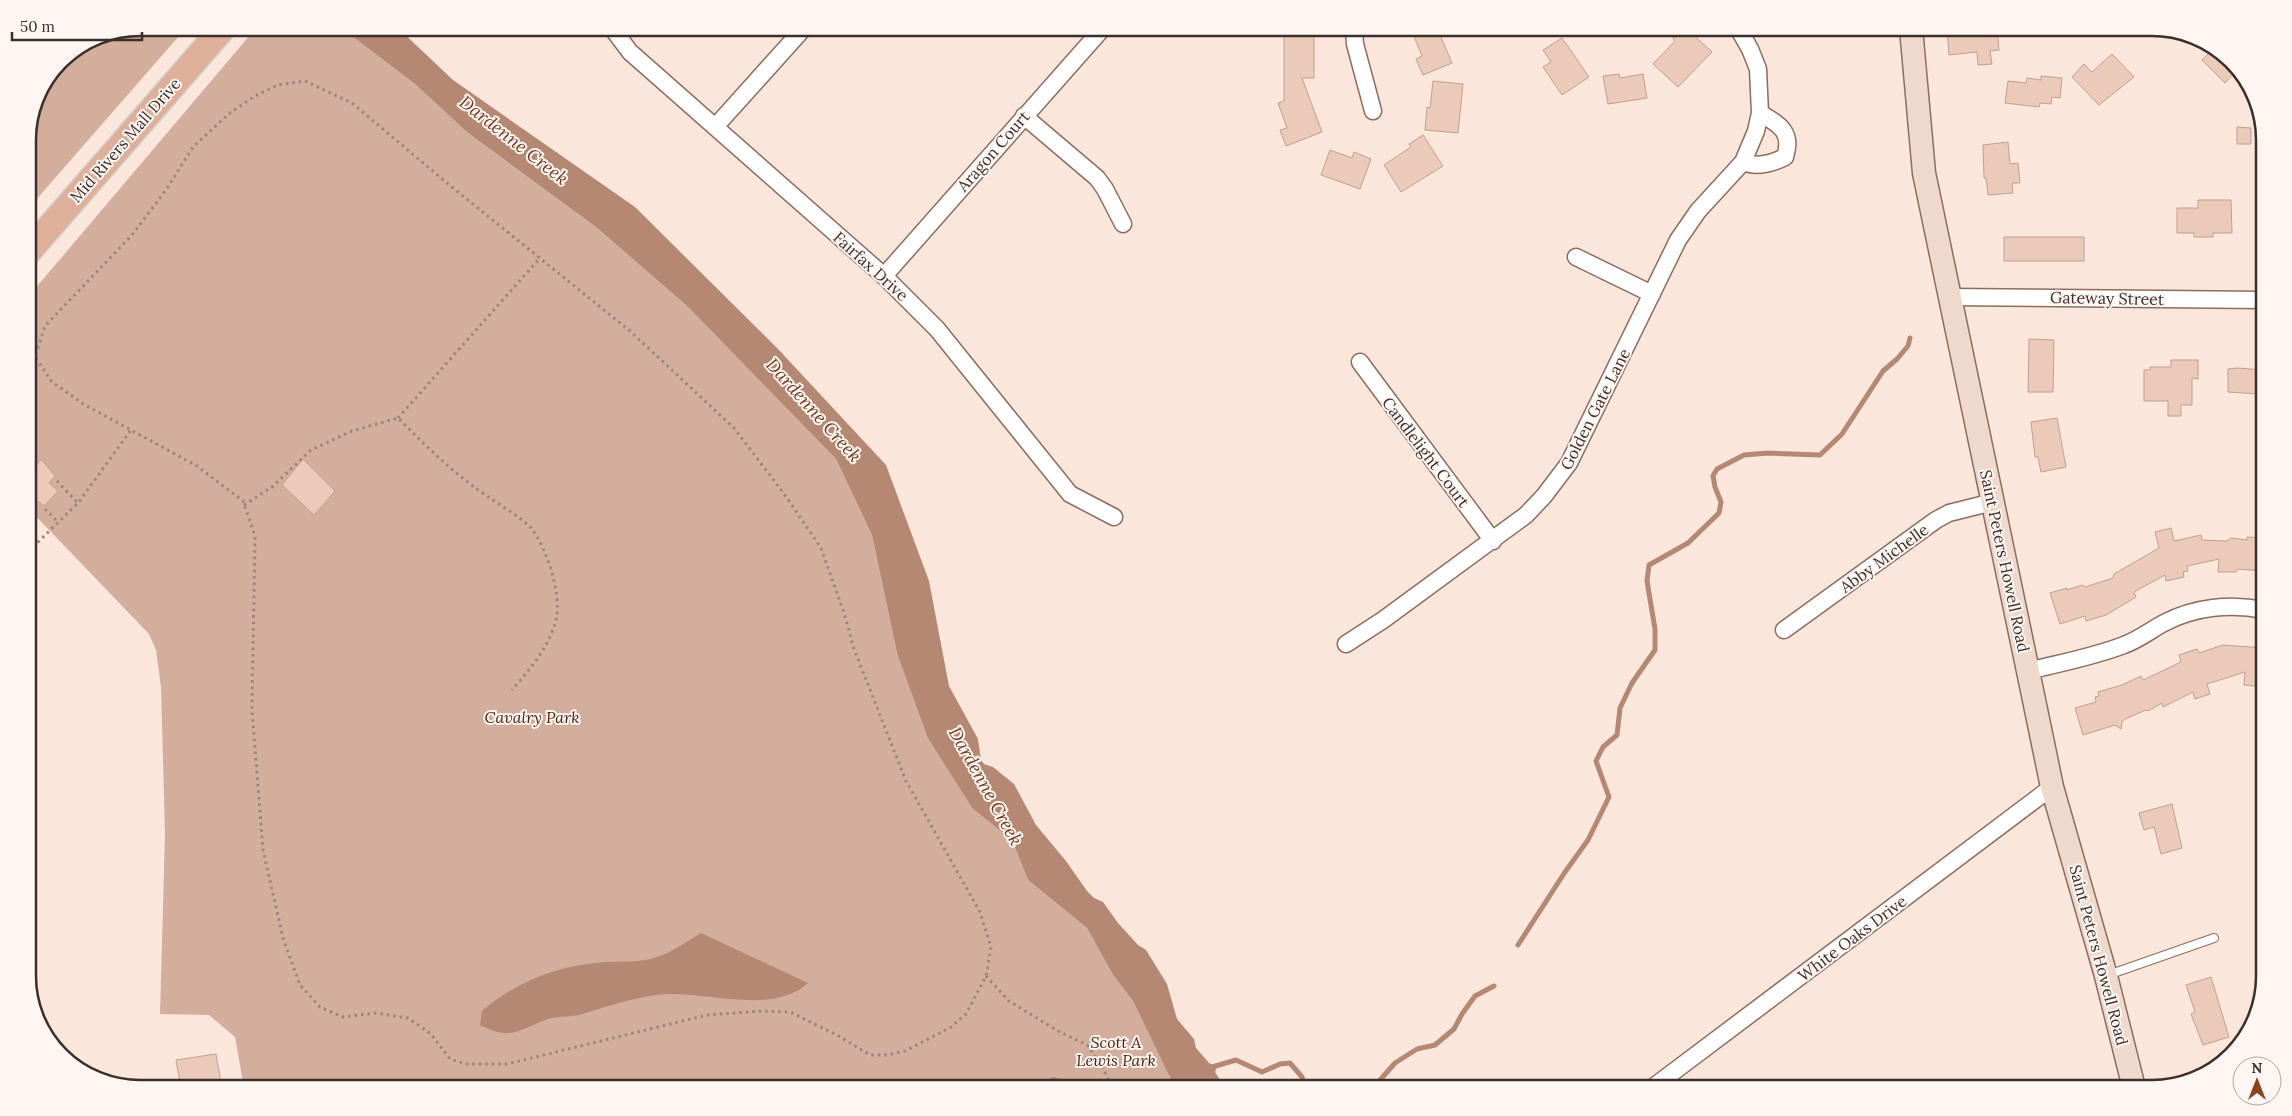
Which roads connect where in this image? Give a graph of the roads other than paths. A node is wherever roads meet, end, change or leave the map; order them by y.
1 (216, 36) edge
2 (618, 36) edge
3 (797, 36) edge
4 (1096, 36) edge
5 (1354, 36) edge
6 (1743, 36) edge
7 (1912, 36) edge
8 (1373, 111) dead end
9 (1760, 113) junction
10 (1024, 116) junction
11 (715, 127) junction
12 (1743, 162) junction
13 (1123, 224) dead end
14 (36, 243) edge
15 (1576, 257) dead end
16 (884, 276) junction
17 (1652, 294) junction
18 (1949, 297) junction
19 (2256, 300) edge
20 (1360, 362) dead end
21 (1993, 502) junction
22 (1114, 517) dead end
23 (1493, 541) junction
24 (2256, 608) edge
25 (1784, 630) dead end
26 (1346, 644) dead end
27 (2028, 671) junction
28 (2052, 787) junction
29 (2214, 938) dead end
30 (2106, 976) junction
31 (1663, 1080) edge
32 (2132, 1080) edge

1 - 14 main road, Mid Rivers Mall Drive
2 - 11 street, Fairfax Drive
3 - 11 street
4 - 10 street, Aragon Court
5 - 8 street
6 - 9 street, Golden Gate Lane
7 - 18 main road, Saint Peters Howell Road
9 - 12 street, Golden Gate Lane
9 - 12 street
10 - 13 street
10 - 16 street, Aragon Court
11 - 16 street, Fairfax Drive
12 - 17 street, Golden Gate Lane
15 - 17 street
16 - 22 street, Fairfax Drive
17 - 23 street, Golden Gate Lane
18 - 19 street, Gateway Street
18 - 21 main road, Saint Peters Howell Road
20 - 23 street, Candlelight Court
21 - 25 street, Abby Michelle
21 - 27 main road, Saint Peters Howell Road
23 - 26 street, Golden Gate Lane
24 - 27 street
27 - 28 main road, Saint Peters Howell Road
28 - 30 main road, Saint Peters Howell Road
28 - 31 street, White Oaks Drive
29 - 30 lane
30 - 32 main road, Saint Peters Howell Road

